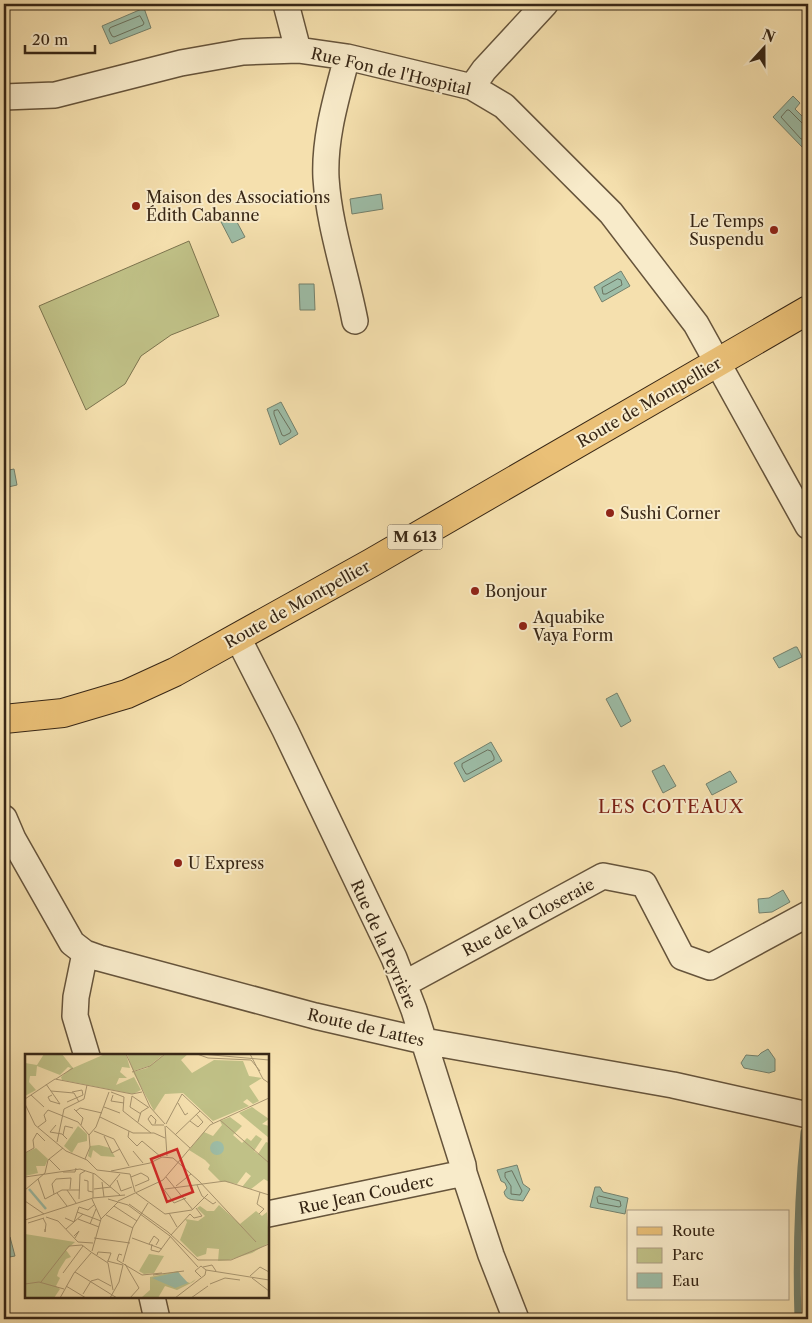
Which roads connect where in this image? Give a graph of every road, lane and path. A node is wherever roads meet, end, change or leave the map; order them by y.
1 (286, 4) edge
2 (544, 4) edge
3 (298, 50) junction
4 (347, 57) junction
5 (472, 87) junction
6 (4, 98) edge
7 (808, 310) edge
8 (356, 321) dead end
9 (718, 362) junction
10 (808, 526) edge
11 (238, 638) junction
12 (4, 719) edge
13 (4, 818) edge
14 (808, 914) edge
15 (85, 953) junction
16 (404, 984) junction
17 (424, 1041) junction
18 (86, 1054) edge
19 (808, 1115) edge
20 (464, 1173) junction
21 (269, 1214) edge
22 (152, 1298) edge
23 (157, 1319) edge
24 (516, 1319) edge

1 - 3 street
2 - 5 street
3 - 4 street, Rue Fon de l'Hospital
3 - 6 street, Rue Fon de l'Hospital
4 - 5 street, Rue Fon de l'Hospital
4 - 8 street
5 - 9 street, Rue Fon de l'Hospital
7 - 9 main road, Route de Montpellier / M 613
9 - 10 street, Rue Fon de l'Hospital
9 - 11 main road, Route de Montpellier / M 613
11 - 12 main road, Route de Montpellier / M 613
11 - 16 street, Rue de la Peyrière
13 - 15 street, Route de Lattes
14 - 16 street, Rue de la Closeraie
15 - 17 street, Route de Lattes
15 - 18 street
16 - 17 street, Rue de la Peyrière
17 - 19 street, Route de Lattes
17 - 20 street, Rue de la Peyrière
20 - 21 street, Rue Jean Couderc
20 - 24 street, Rue de la Peyrière
22 - 23 street

